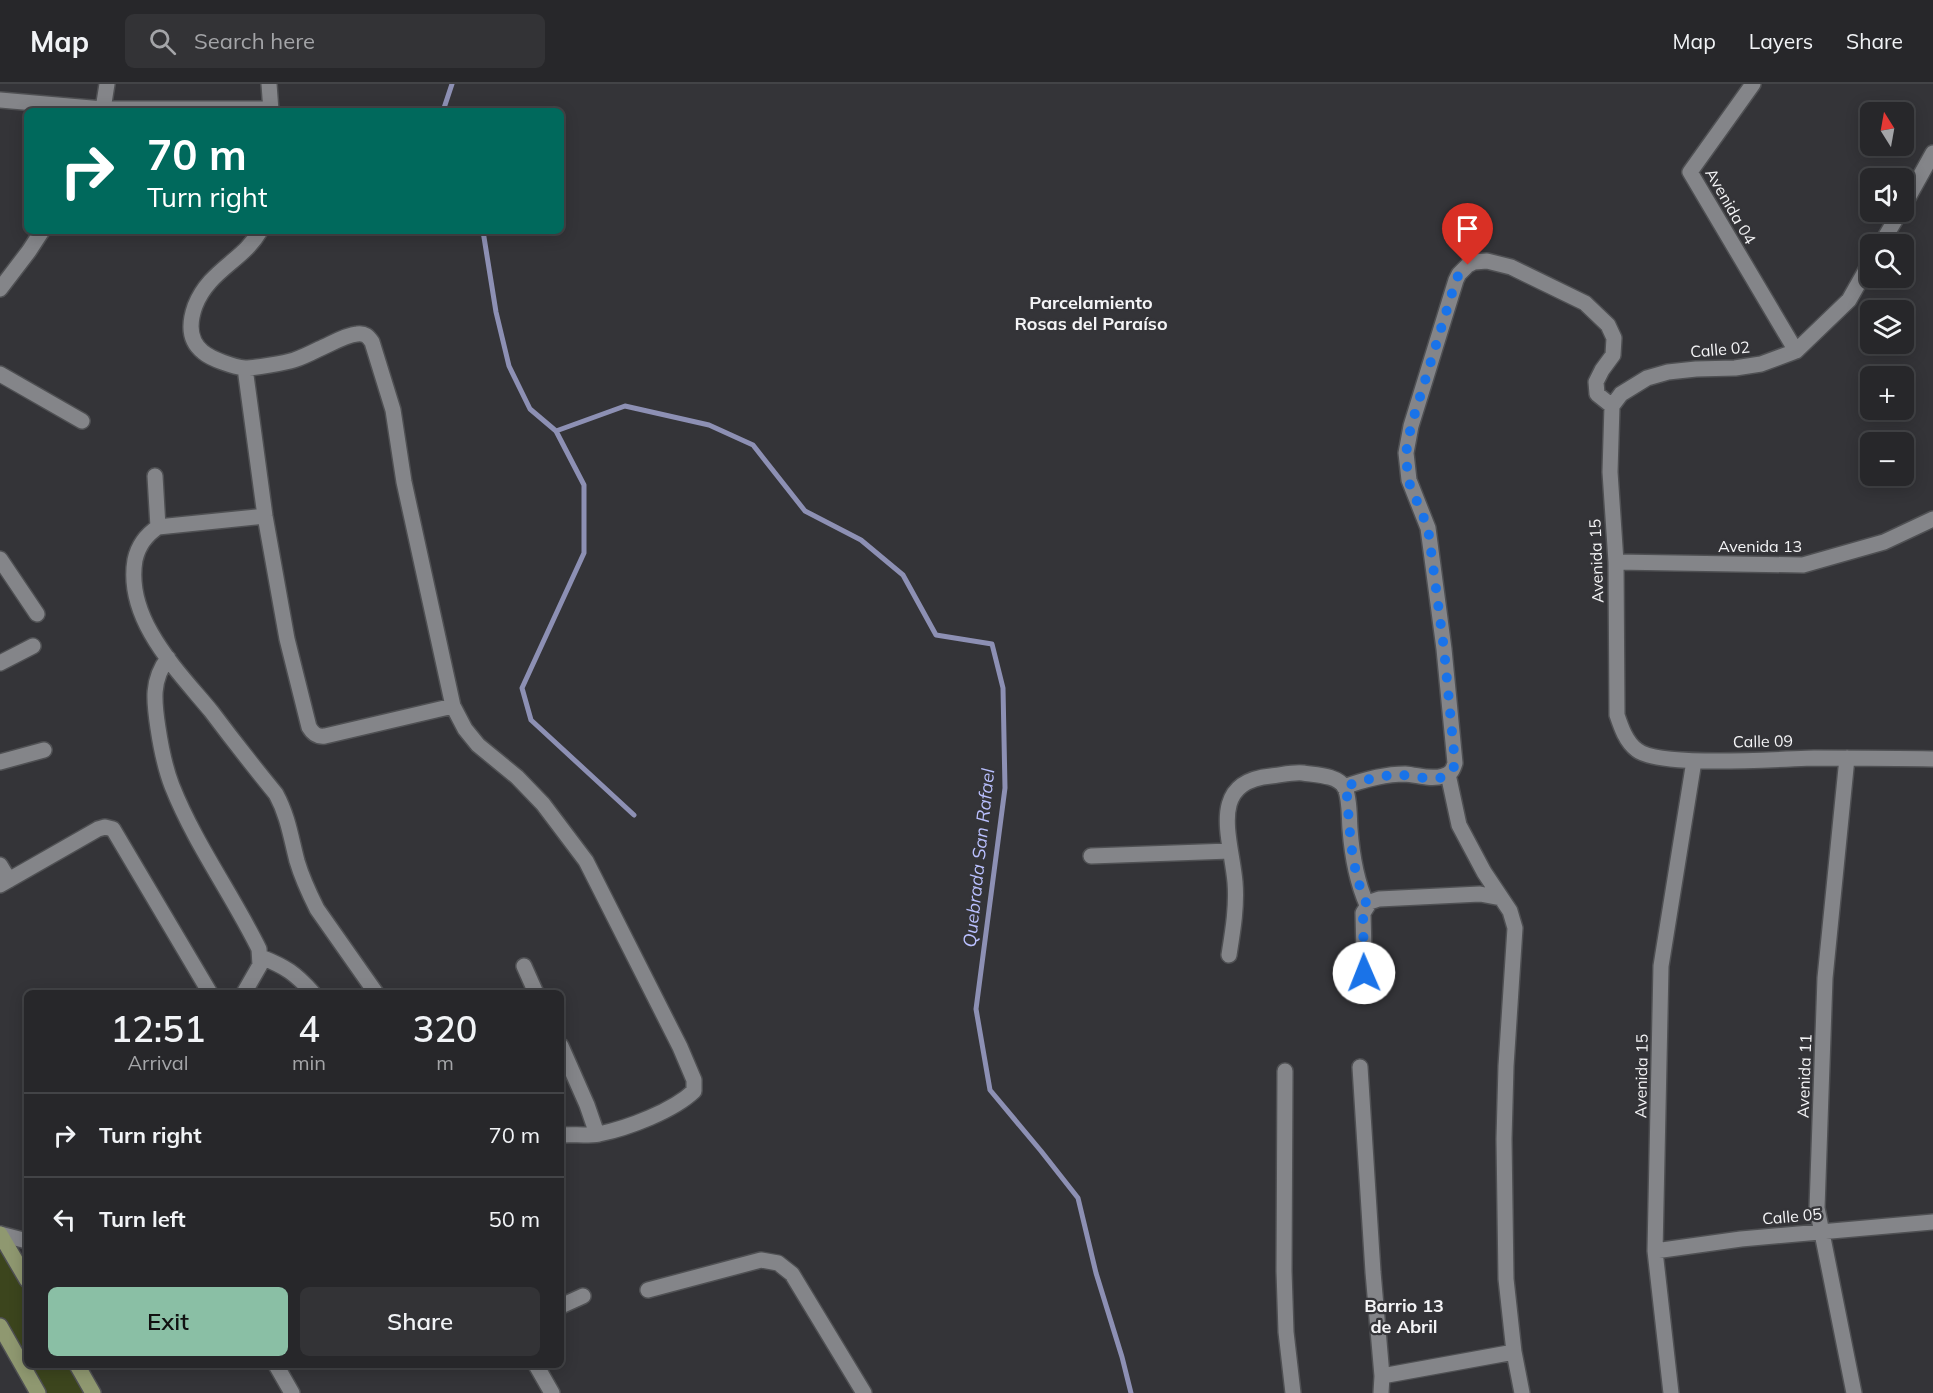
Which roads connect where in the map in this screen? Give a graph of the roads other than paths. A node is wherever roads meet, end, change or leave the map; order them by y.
1 (107, 84) edge
2 (269, 84) edge
3 (1753, 84) edge
4 (0, 100) edge
5 (65, 108) edge
6 (103, 108) edge
7 (271, 108) edge
8 (1933, 153) edge
9 (1927, 178) edge
10 (1914, 193) edge
11 (40, 234) edge
12 (258, 234) edge
13 (1860, 281) edge
14 (0, 289) edge
15 (1796, 351) junction
16 (245, 368) junction
17 (0, 374) edge
18 (1612, 405) junction
19 (82, 421) dead end
20 (155, 476) dead end
21 (265, 516) junction
22 (1933, 519) edge
23 (158, 527) junction
24 (0, 559) edge
25 (1616, 562) junction
26 (37, 614) dead end
27 (33, 646) dead end
28 (168, 658) junction
29 (0, 663) edge
30 (453, 706) junction
31 (1617, 715) joint
32 (44, 750) dead end
33 (1846, 758) junction
34 (1933, 759) edge
35 (1694, 761) junction
36 (0, 762) edge
37 (1448, 774) junction
38 (1344, 787) junction
39 (1230, 851) junction
40 (1091, 856) dead end
41 (0, 865) edge
42 (4, 882) edge
43 (1501, 898) junction
44 (1367, 905) junction
45 (1229, 955) dead end
46 (261, 957) junction
47 (524, 966) dead end
48 (208, 990) edge
49 (245, 990) edge
50 (310, 990) edge
51 (374, 990) edge
52 (535, 990) edge
53 (1365, 992) dead end
54 (564, 1053) edge
55 (1359, 1066) dead end
56 (1285, 1071) dead end
57 (597, 1134) junction
58 (564, 1135) edge
59 (1933, 1222) edge
60 (1822, 1231) junction
61 (0, 1234) edge
62 (24, 1239) edge
63 (1655, 1251) junction
64 (24, 1275) edge
65 (648, 1290) dead end
66 (583, 1296) dead end
67 (564, 1305) edge
68 (0, 1326) edge
69 (1514, 1352) junction
70 (79, 1368) edge
71 (278, 1368) edge
72 (538, 1368) edge
73 (1382, 1376) junction
74 (858, 1392) edge
75 (38, 1393) edge
76 (93, 1393) edge
77 (292, 1393) edge
78 (552, 1393) edge
79 (1293, 1393) edge
80 (1381, 1393) edge
81 (1522, 1393) edge
82 (1671, 1393) edge
83 (1854, 1393) edge

1 - 6 street
2 - 7 street
3 - 15 street, Avenida 04
4 - 5 street
8 - 9 street
9 - 10 street
11 - 14 street
12 - 16 street
13 - 15 street, Calle 02
15 - 18 street, Calle 02
16 - 21 street
16 - 30 street
17 - 19 street
18 - 25 street, Avenida 15
18 - 37 street
20 - 23 street
21 - 23 street
21 - 30 street
22 - 25 street, Avenida 13
23 - 28 street
24 - 26 street
25 - 31 street, Avenida 15
27 - 29 street
28 - 46 street
28 - 51 street
30 - 57 street
31 - 35 street, Calle 09
32 - 36 street
33 - 34 street, Calle 09
33 - 35 street, Calle 09
33 - 60 street, Avenida 11
35 - 63 street, Avenida 15
37 - 38 street
37 - 43 street
38 - 39 street
38 - 44 street
39 - 40 street
39 - 45 street
41 - 42 street
42 - 48 street
43 - 44 street
43 - 69 street
44 - 53 street
46 - 49 street
46 - 50 street
47 - 52 street
54 - 57 street
55 - 73 street
56 - 79 street
57 - 58 street
59 - 60 street, Calle 05
60 - 63 street, Calle 05
60 - 83 street, Avenida 11
61 - 62 street
61 - 64 main road
63 - 82 street, Avenida 15
65 - 74 street
66 - 67 street
68 - 75 main road
69 - 73 street
69 - 81 street
70 - 76 main road
71 - 77 street
72 - 78 street
73 - 80 street

